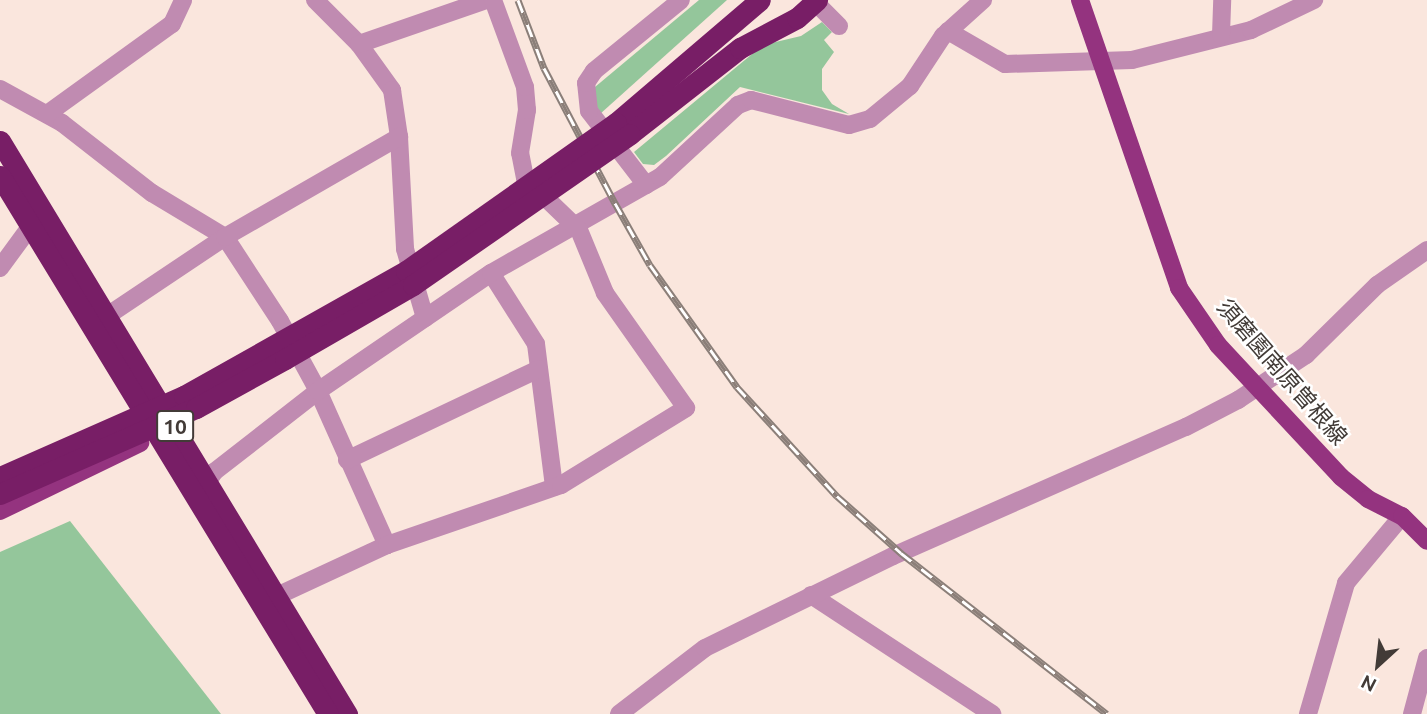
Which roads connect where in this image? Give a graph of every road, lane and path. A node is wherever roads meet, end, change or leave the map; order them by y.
1 (183, 0) edge
2 (316, 0) edge
3 (486, 0) edge
4 (494, 0) edge
5 (681, 0) edge
6 (760, 0) edge
7 (983, 0) edge
8 (1080, 0) edge
9 (1222, 0) edge
10 (1314, 0) edge
11 (816, 1) edge
12 (839, 26) dead end
13 (948, 31) junction
14 (1221, 35) junction
15 (359, 44) junction
16 (1099, 58) junction
17 (0, 89) edge
18 (47, 114) junction
19 (623, 129) junction
20 (399, 137) junction
21 (0, 141) edge
22 (0, 176) edge
23 (646, 185) junction
24 (38, 222) junction
25 (574, 224) junction
26 (225, 237) junction
27 (1427, 250) edge
28 (0, 268) edge
29 (491, 272) junction
30 (425, 318) junction
31 (98, 322) junction
32 (288, 336) junction
33 (300, 360) junction
34 (539, 369) junction
35 (1260, 386) junction
36 (318, 391) junction
37 (150, 407) junction
38 (165, 431) junction
39 (347, 460) junction
40 (0, 466) edge
41 (0, 477) edge
42 (208, 481) junction
43 (554, 487) junction
44 (0, 494) edge
45 (0, 510) edge
46 (1402, 516) junction
47 (1427, 541) edge
48 (387, 545) junction
49 (811, 595) junction
50 (270, 598) junction
51 (1427, 658) edge
52 (328, 714) edge
53 (347, 714) edge
54 (620, 714) edge
55 (992, 714) edge
56 (1308, 714) edge
57 (1412, 714) edge

1 - 18 street
2 - 15 street
3 - 15 street
4 - 25 street
5 - 23 street
6 - 19 highway
7 - 13 street
8 - 16 main road, 須磨園南原曽根線
9 - 14 street
10 - 14 street
11 - 12 street
11 - 19 highway
13 - 16 street
13 - 23 street
14 - 16 street
15 - 20 street
16 - 35 main road, 須磨園南原曽根線
17 - 18 street
18 - 26 street
19 - 41 highway, bridge
19 - 44 highway, bridge
20 - 26 street
20 - 30 street
21 - 24 highway, 10
22 - 24 highway, 10
23 - 25 street
24 - 28 street
24 - 31 highway, 10
25 - 29 street
25 - 43 street
26 - 31 street
26 - 32 street
27 - 35 street
29 - 30 street
29 - 34 street
30 - 36 street
31 - 37 highway, 10
32 - 33 street
32 - 37 street
33 - 36 street
33 - 38 street
34 - 39 street
34 - 43 street
35 - 46 main road, 須磨園南原曽根線
35 - 49 street
36 - 39 street
36 - 42 street
37 - 38 highway, 10
37 - 40 main road
38 - 42 highway, 10
38 - 45 main road
38 - 50 highway, 10
39 - 48 street
42 - 50 highway, 10
43 - 48 street
46 - 47 main road, 須磨園南原曽根線
46 - 56 street
48 - 50 street
49 - 54 street
49 - 55 street
50 - 52 highway, 10
50 - 53 highway, 10
51 - 57 street

